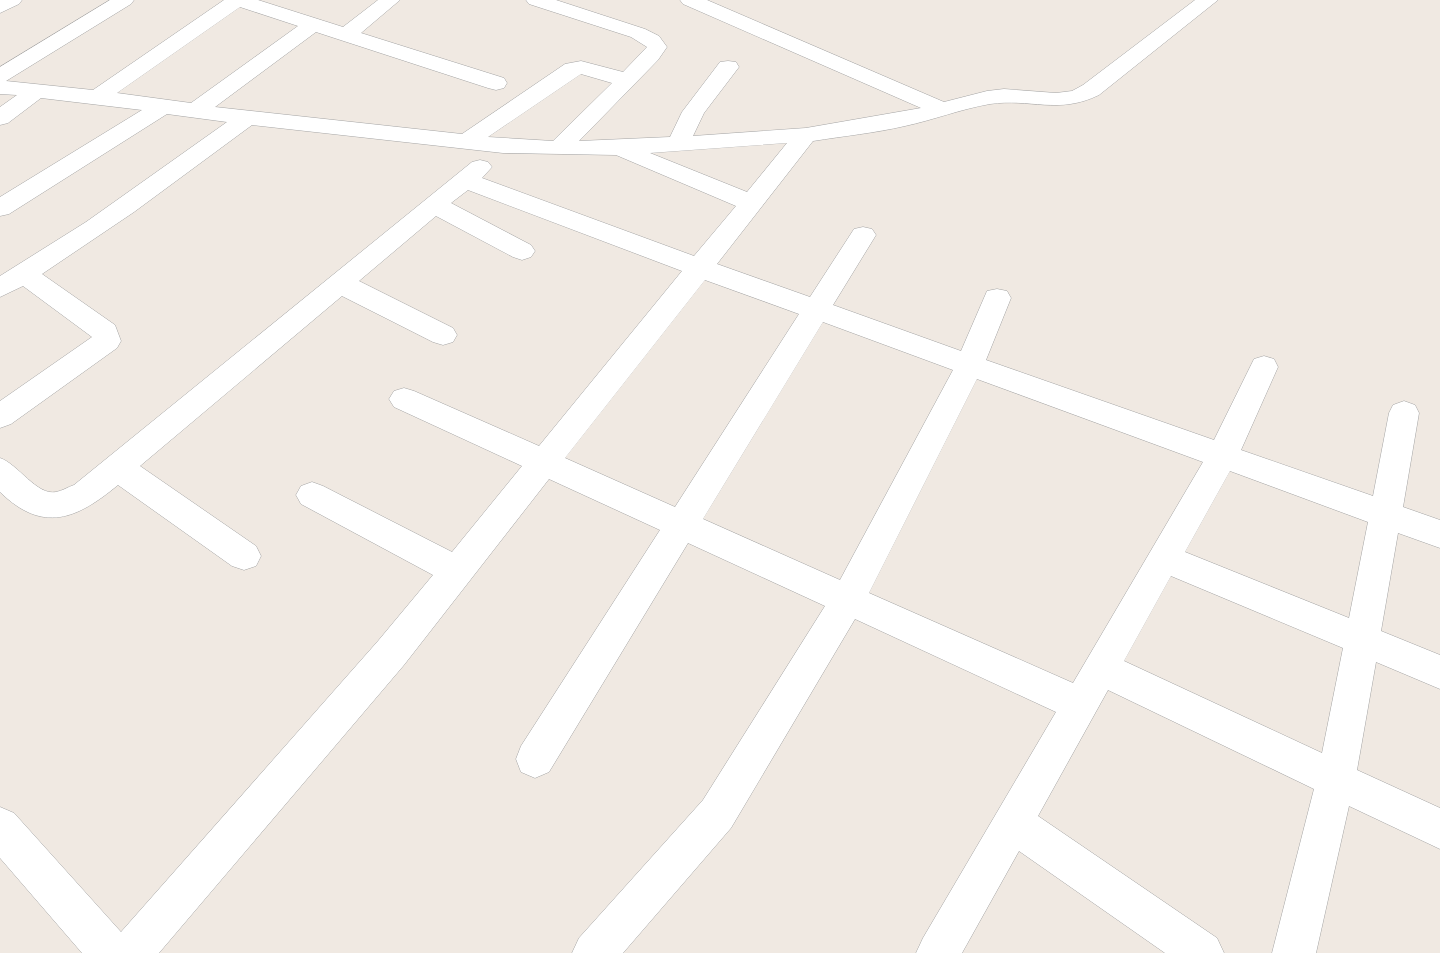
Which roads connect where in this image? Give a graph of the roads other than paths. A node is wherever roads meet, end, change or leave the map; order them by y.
1 (12, 0) edge
2 (124, 0) edge
3 (237, 0) edge
4 (390, 0) edge
5 (536, 0) edge
6 (690, 0) edge
7 (1208, 0) edge
8 (0, 7) edge
9 (315, 23) junction
10 (347, 34) junction
11 (728, 67) dead end
12 (0, 76) edge
13 (627, 80) junction
14 (496, 83) dead end
15 (0, 87) edge
16 (38, 90) junction
17 (97, 97) junction
18 (164, 106) junction
19 (941, 109) junction
20 (195, 111) junction
21 (0, 118) edge
22 (247, 118) junction
23 (806, 135) junction
24 (466, 142) junction
25 (678, 144) junction
26 (503, 146) junction
27 (559, 148) junction
28 (617, 148) junction
29 (465, 180) junction
30 (752, 202) junction
31 (435, 205) junction
32 (0, 208) edge
33 (863, 235) dead end
34 (522, 250) dead end
35 (700, 268) junction
36 (24, 274) junction
37 (340, 283) junction
38 (0, 288) edge
39 (997, 298) dead end
40 (816, 310) junction
41 (443, 334) dead end
42 (970, 365) junction
43 (1264, 367) dead end
44 (404, 399) dead end
45 (1404, 413) dead end
46 (0, 416) edge
47 (1222, 457) junction
48 (544, 462) junction
49 (117, 467) junction
50 (0, 471) edge
51 (312, 495) dead end
52 (1385, 516) junction
53 (681, 524) junction
54 (1440, 534) edge
55 (243, 556) dead end
56 (1164, 558) junction
57 (457, 571) junction
58 (848, 599) junction
59 (1362, 640) junction
60 (1101, 668) junction
61 (1440, 672) edge
62 (1081, 705) junction
63 (535, 759) dead end
64 (1336, 780) junction
65 (1013, 823) junction
66 (0, 827) edge
67 (1440, 829) edge
68 (111, 953) edge
69 (131, 953) edge
70 (594, 953) edge
71 (938, 953) edge
72 (1202, 953) edge
73 (1294, 953) edge

1 - 8 street
2 - 12 street
3 - 9 street
3 - 17 street
4 - 10 street
5 - 13 street
6 - 19 street
7 - 19 street
9 - 10 street
9 - 20 street
10 - 14 street
11 - 25 street
13 - 24 street
13 - 27 street
15 - 16 street
16 - 17 street
16 - 21 street
17 - 18 street
18 - 20 street
18 - 32 street
19 - 23 street
20 - 22 street
22 - 24 street
22 - 36 street
23 - 25 street
23 - 30 street
24 - 26 street
25 - 28 street
26 - 27 street
26 - 29 street
27 - 28 street
28 - 30 street
29 - 31 street
29 - 35 street
30 - 35 street
31 - 34 street
31 - 37 street
33 - 40 street
35 - 40 street
35 - 48 street
36 - 38 street
36 - 46 street
37 - 41 street
37 - 49 street
39 - 42 street
40 - 42 street
40 - 53 street
42 - 47 street
42 - 58 street
43 - 47 street
44 - 48 street
45 - 52 street
47 - 52 street
47 - 56 street
48 - 53 street
48 - 57 street
49 - 50 street
49 - 55 street
51 - 57 street
52 - 54 street
52 - 59 street
53 - 58 street
53 - 63 street
56 - 59 street
56 - 60 street
57 - 69 street
58 - 62 street
58 - 70 street
59 - 61 street
59 - 64 street
60 - 62 street
60 - 64 street
62 - 65 street
64 - 67 street
64 - 73 street
65 - 71 street
65 - 72 street
66 - 68 street

